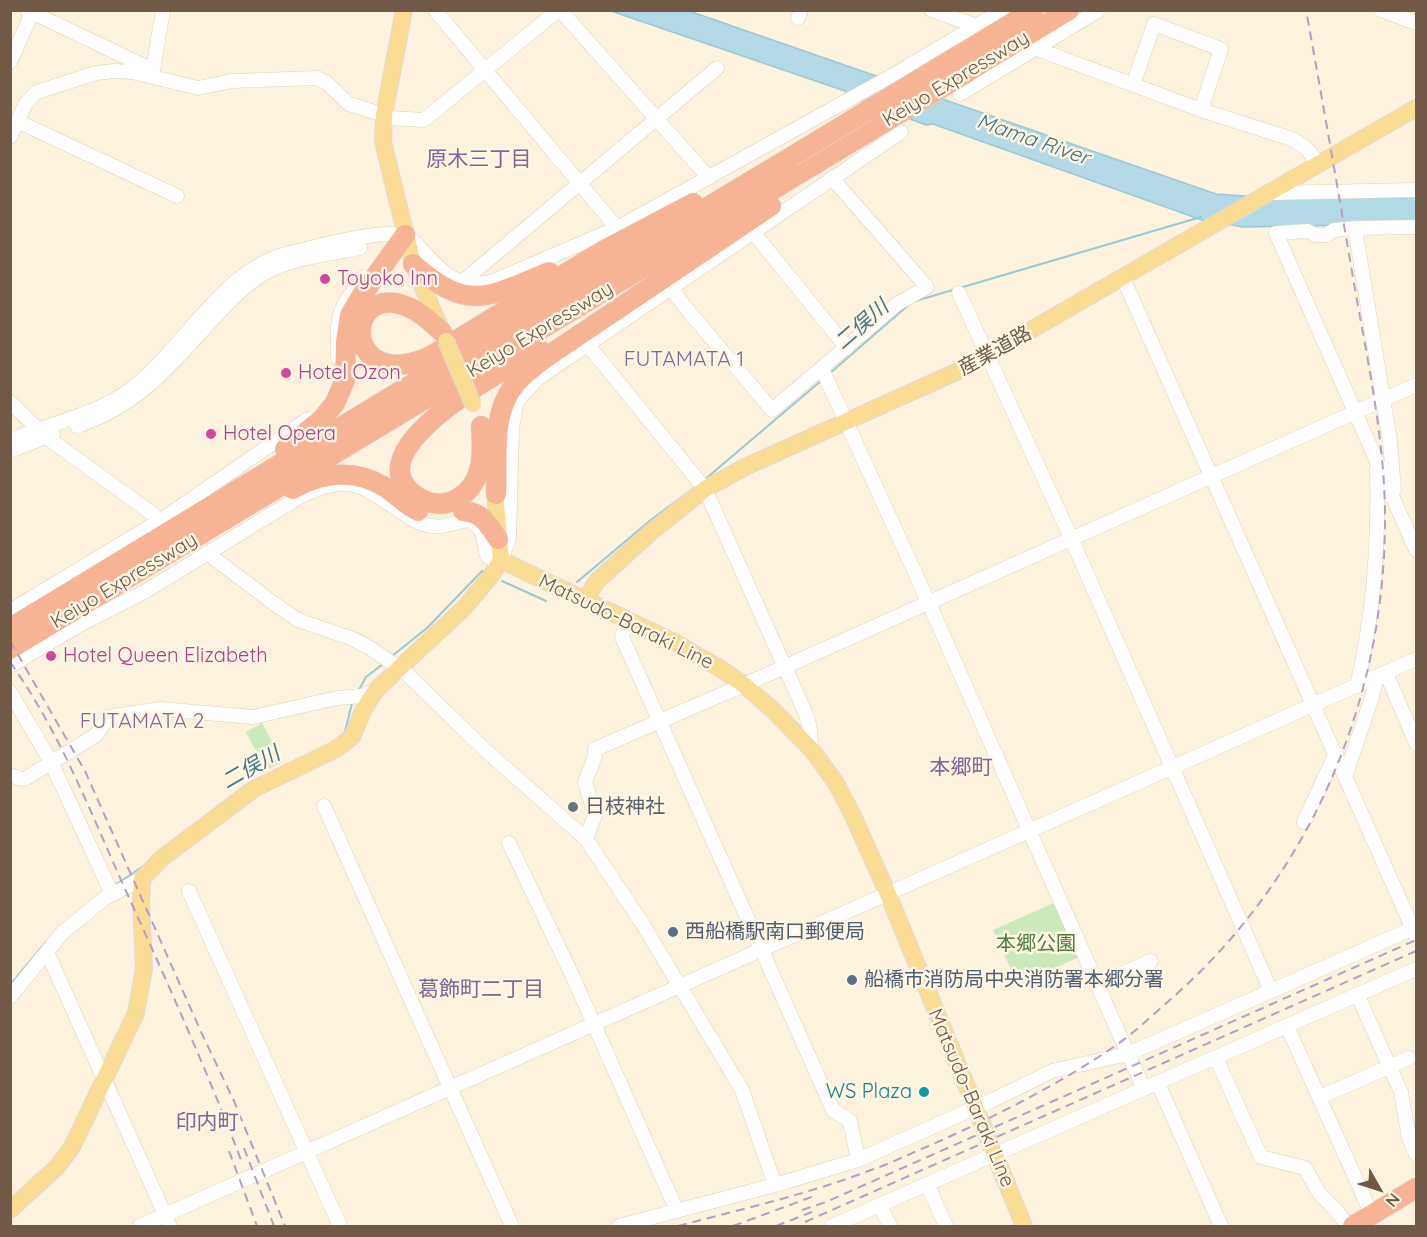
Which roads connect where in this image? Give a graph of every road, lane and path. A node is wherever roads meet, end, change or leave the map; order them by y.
1 (163, 10) edge
2 (404, 10) edge
3 (435, 10) edge
4 (931, 10) edge
5 (1003, 10) edge
6 (1033, 10) edge
7 (1069, 10) edge
8 (1099, 10) edge
9 (1381, 10) edge
10 (1414, 10) edge
11 (29, 12) edge
12 (1416, 15) edge
13 (1416, 23) edge
14 (977, 26) junction
15 (1038, 49) junction
16 (10, 62) edge
17 (964, 63) junction
18 (717, 68) dead end
19 (485, 69) junction
20 (152, 73) junction
21 (1133, 85) junction
22 (960, 94) dead end
23 (1416, 108) edge
24 (1201, 110) junction
25 (384, 115) junction
26 (657, 119) junction
27 (17, 121) junction
28 (880, 125) junction
29 (901, 132) dead end
30 (10, 137) edge
31 (791, 157) junction
32 (1319, 164) junction
33 (709, 178) junction
34 (832, 178) junction
35 (580, 183) junction
36 (1416, 190) edge
37 (1269, 193) junction
38 (177, 196) dead end
39 (1416, 227) edge
40 (617, 228) junction
41 (1355, 228) junction
42 (753, 232) junction
43 (405, 235) junction
44 (604, 249) junction
45 (706, 249) junction
46 (413, 264) junction
47 (1123, 278) junction
48 (462, 282) junction
49 (671, 288) junction
50 (959, 293) dead end
51 (444, 337) junction
52 (588, 345) junction
53 (847, 348) junction
54 (988, 356) junction
55 (822, 369) junction
56 (1416, 385) edge
57 (1383, 401) junction
58 (10, 402) edge
59 (1355, 411) junction
60 (847, 421) junction
61 (481, 426) junction
62 (41, 432) junction
63 (10, 440) edge
64 (10, 451) edge
65 (489, 453) junction
66 (1377, 460) junction
67 (1212, 476) junction
68 (705, 489) junction
69 (496, 494) junction
70 (1394, 501) junction
71 (463, 511) junction
72 (160, 520) junction
73 (200, 536) junction
74 (1071, 538) junction
75 (498, 539) junction
76 (1416, 550) edge
77 (501, 560) junction
78 (928, 601) junction
79 (585, 602) junction
80 (10, 611) edge
81 (626, 621) junction
82 (10, 628) edge
83 (10, 649) edge
84 (1416, 659) edge
85 (390, 663) junction
86 (10, 666) edge
87 (785, 666) junction
88 (1381, 675) junction
89 (744, 684) junction
90 (1357, 686) junction
91 (376, 690) junction
92 (10, 692) edge
93 (1314, 705) junction
94 (660, 721) junction
95 (1416, 742) edge
96 (812, 750) junction
97 (1336, 753) junction
98 (51, 762) junction
99 (1172, 767) junction
100 (1346, 774) junction
101 (10, 775) edge
102 (324, 806) dead end
103 (1304, 822) dead end
104 (1030, 832) junction
105 (586, 838) junction
106 (509, 843) dead end
107 (142, 879) junction
108 (189, 891) dead end
109 (112, 894) junction
110 (888, 894) junction
111 (1415, 930) edge
112 (762, 950) junction
113 (47, 952) junction
114 (1151, 961) dead end
115 (1416, 969) edge
116 (1101, 983) dead end
117 (681, 986) junction
118 (1271, 991) junction
119 (1357, 994) junction
120 (10, 997) edge
121 (594, 1024) junction
122 (1287, 1026) junction
123 (1130, 1057) junction
124 (1216, 1058) junction
125 (1409, 1058) dead end
126 (1390, 1066) junction
127 (104, 1082) junction
128 (1158, 1083) junction
129 (451, 1088) junction
130 (1144, 1089) junction
131 (1320, 1097) junction
132 (974, 1108) junction
133 (306, 1152) junction
134 (1416, 1154) edge
135 (994, 1155) junction
136 (858, 1160) junction
137 (927, 1184) junction
138 (775, 1185) junction
139 (1416, 1188) edge
140 (880, 1206) junction
141 (10, 1210) edge
142 (677, 1211) junction
143 (1372, 1215) junction
144 (167, 1221) edge
145 (140, 1227) edge
146 (340, 1227) edge
147 (512, 1227) edge
148 (619, 1227) edge
149 (832, 1227) edge
150 (890, 1227) edge
151 (946, 1227) edge
152 (1024, 1227) edge
153 (1221, 1227) edge
154 (1348, 1227) edge
155 (1353, 1227) edge

1 - 20 street
2 - 25 main road
3 - 19 street
4 - 14 street
5 - 14 street
6 - 17 highway, Keiyo Expressway
7 - 17 highway, Keiyo Expressway
8 - 15 street
9 - 13 street
10 - 12 street
11 - 16 street
11 - 20 street
14 - 33 street
15 - 21 street
15 - 22 street
17 - 28 highway, Keiyo Expressway, bridge
17 - 31 highway, Keiyo Expressway, bridge
18 - 26 street
19 - 25 street
19 - 26 street
19 - 35 street
20 - 25 street
20 - 27 street
21 - 24 street
21 - 24 street
23 - 32 main road, 産業道路
24 - 32 street
25 - 43 main road
26 - 33 street
26 - 35 street
27 - 30 street
27 - 38 street
28 - 45 highway
28 - 73 highway, Keiyo Expressway
29 - 34 street
31 - 44 highway
31 - 73 highway, Keiyo Expressway
32 - 37 main road, 産業道路
33 - 40 street
34 - 42 street
34 - 53 street
35 - 40 street
35 - 48 street
36 - 37 street
37 - 47 main road, 産業道路
39 - 41 street
40 - 48 street
41 - 57 street
41 - 59 street
42 - 49 street
42 - 53 street
43 - 46 main road
43 - 48 street
43 - 62 street
43 - 72 street
43 - 73 highway
44 - 46 highway
44 - 51 highway
45 - 61 highway
45 - 69 highway
46 - 51 main road
47 - 54 main road, 産業道路
47 - 67 street
49 - 52 street
49 - 55 street
50 - 54 street
51 - 61 main road, bridge
52 - 68 street
52 - 77 street
53 - 55 street
54 - 60 main road, 産業道路
54 - 74 street
55 - 60 street
56 - 57 street
57 - 59 street
57 - 70 street
58 - 62 street
59 - 66 street
59 - 67 street
60 - 68 main road, 産業道路
60 - 78 street
61 - 65 main road
62 - 63 street
62 - 64 street
62 - 72 street
65 - 69 main road
65 - 71 highway
66 - 70 street
66 - 90 street
67 - 74 street
67 - 93 street
68 - 79 main road, 産業道路
68 - 87 street
69 - 75 main road
70 - 76 street
71 - 73 highway
71 - 75 highway
72 - 80 street
73 - 77 street
73 - 82 highway, Keiyo Expressway
73 - 83 highway, Keiyo Expressway
73 - 85 street
73 - 86 street
74 - 78 street
74 - 99 street
75 - 77 main road
77 - 79 main road, Matsudo-Baraki Line
77 - 85 main road
78 - 87 street
78 - 104 street
79 - 81 main road, Matsudo-Baraki Line
81 - 89 main road, Matsudo-Baraki Line
81 - 94 street
84 - 88 street
85 - 91 main road
85 - 105 street
87 - 89 street
87 - 96 street
88 - 90 street
88 - 95 street
88 - 100 street
89 - 94 street
89 - 96 main road, Matsudo-Baraki Line
90 - 93 street
91 - 98 street
91 - 107 main road
92 - 98 street
93 - 97 street
93 - 99 street
94 - 105 street
94 - 112 street
96 - 110 main road, Matsudo-Baraki Line
97 - 100 street
97 - 103 street
98 - 101 street
98 - 109 street
99 - 104 street
99 - 118 street
100 - 111 street
102 - 129 street
104 - 110 street
104 - 123 street
105 - 117 street
106 - 121 street
107 - 109 street
107 - 127 main road
108 - 133 street
109 - 113 street
110 - 112 street
110 - 132 main road, Matsudo-Baraki Line
111 - 118 street
112 - 117 street
112 - 136 street
113 - 120 street
113 - 127 street
114 - 116 street
115 - 119 street
117 - 121 street
117 - 138 street
118 - 123 street
119 - 122 street
119 - 126 street
121 - 129 street
121 - 142 street
122 - 124 street
122 - 131 street
123 - 130 street
123 - 132 street
124 - 128 street
124 - 154 street
125 - 126 street
126 - 131 street
126 - 134 street
127 - 141 main road
127 - 144 street
128 - 130 street
128 - 153 street
129 - 133 street
129 - 147 street
130 - 135 street
131 - 143 street
132 - 135 main road, Matsudo-Baraki Line
132 - 136 street
133 - 144 street
133 - 146 street
135 - 137 street
135 - 152 main road, Matsudo-Baraki Line
136 - 138 street
137 - 140 street
137 - 151 street
138 - 142 street
139 - 143 highway
140 - 149 street
140 - 150 street
142 - 148 street
143 - 155 highway
144 - 145 street

